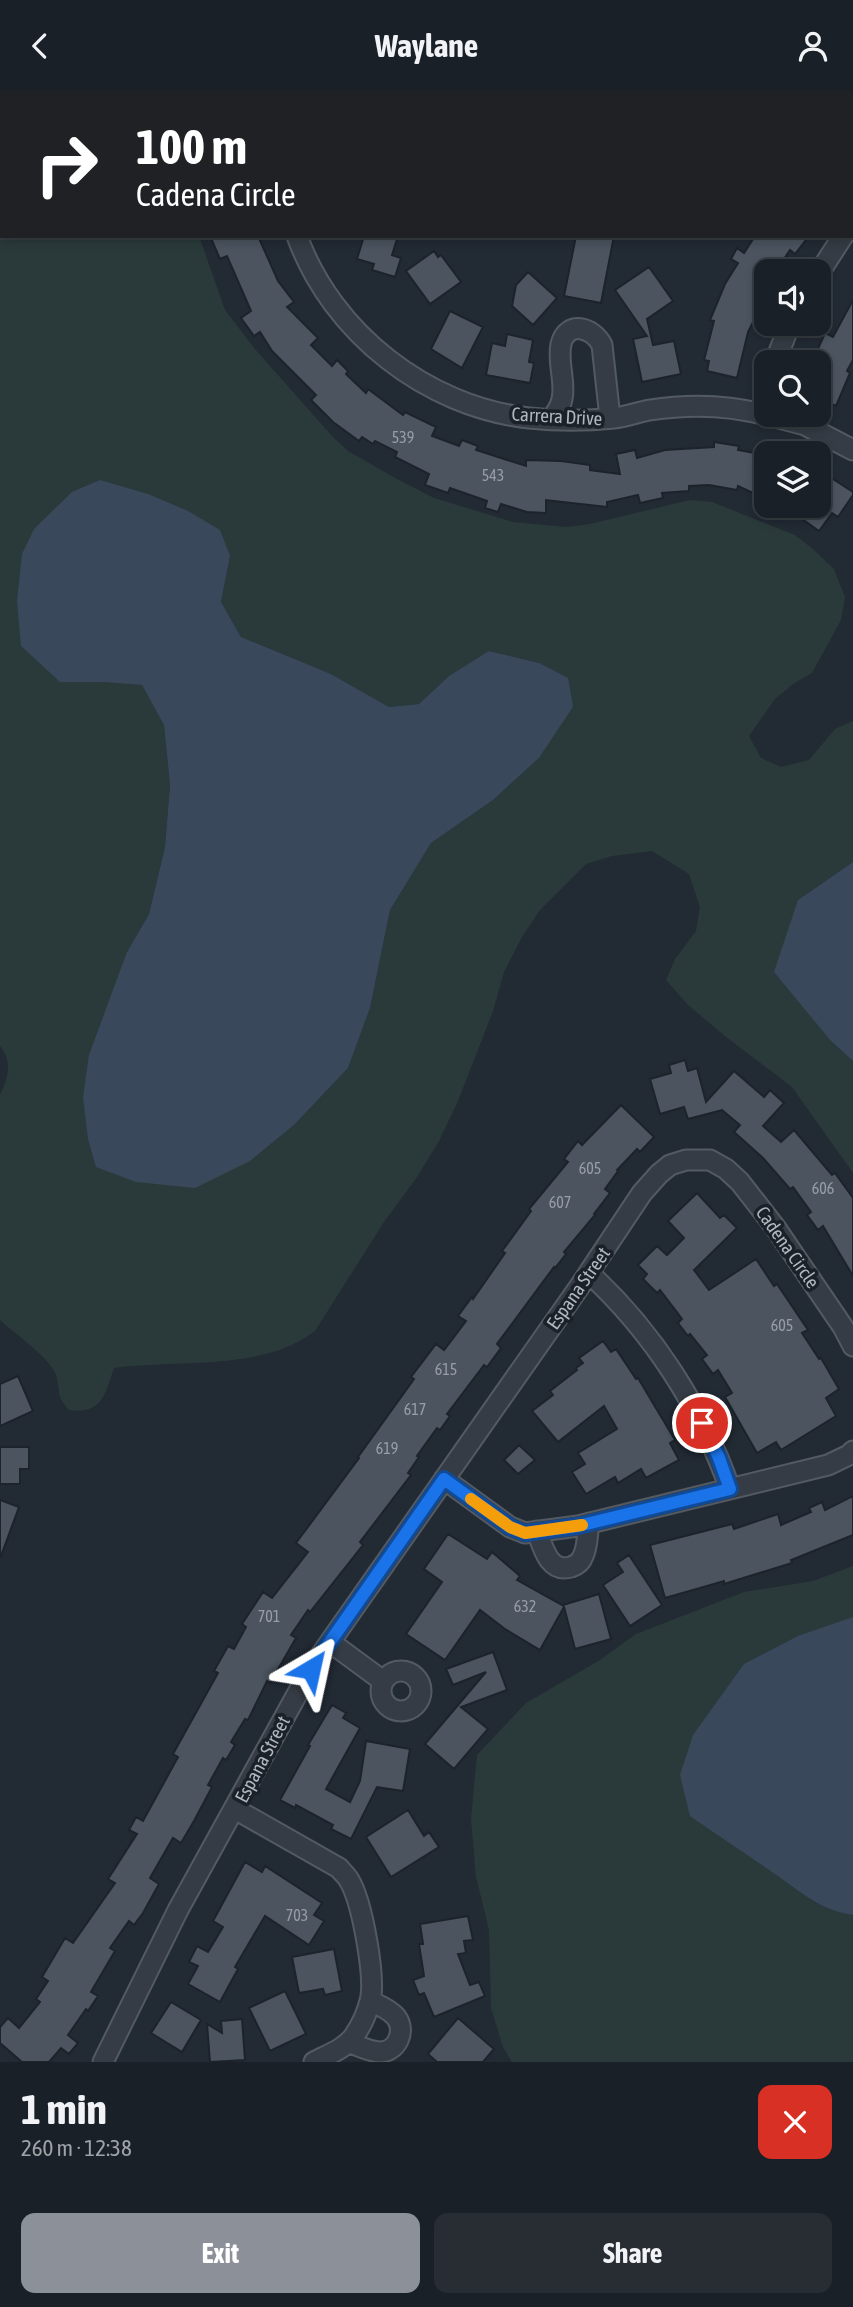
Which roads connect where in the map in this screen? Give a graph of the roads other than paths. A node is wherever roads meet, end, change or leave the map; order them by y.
1 (299, 238) edge
2 (842, 238) edge
3 (828, 259) edge
4 (754, 409) edge
5 (610, 418) junction
6 (552, 419) junction
7 (808, 427) edge
8 (853, 450) edge
9 (710, 1160) joint
10 (589, 1273) junction
11 (853, 1346) edge
12 (853, 1451) edge
13 (444, 1479) junction
14 (730, 1489) junction
15 (589, 1523) junction
16 (537, 1531) junction
17 (330, 1642) junction
18 (383, 1681) dead end
19 (235, 1809) junction
20 (370, 2001) junction
21 (349, 2042) junction
22 (103, 2062) edge
23 (314, 2062) edge

1 - 6 street, Carrera Drive
2 - 3 street
4 - 5 street, Carrera Drive
5 - 6 street, Carrera Drive
5 - 6 street
7 - 8 street, Carrera Drive
9 - 10 street, Espana Street
9 - 11 street, Cadena Circle
10 - 13 street, Espana Street
10 - 14 street
12 - 14 street
13 - 16 street
13 - 17 street, Espana Street
14 - 15 street
15 - 16 street
15 - 16 street
17 - 18 street
17 - 19 street, Espana Street
19 - 20 street
19 - 22 street, Espana Street
20 - 21 street
20 - 21 street
21 - 23 street

